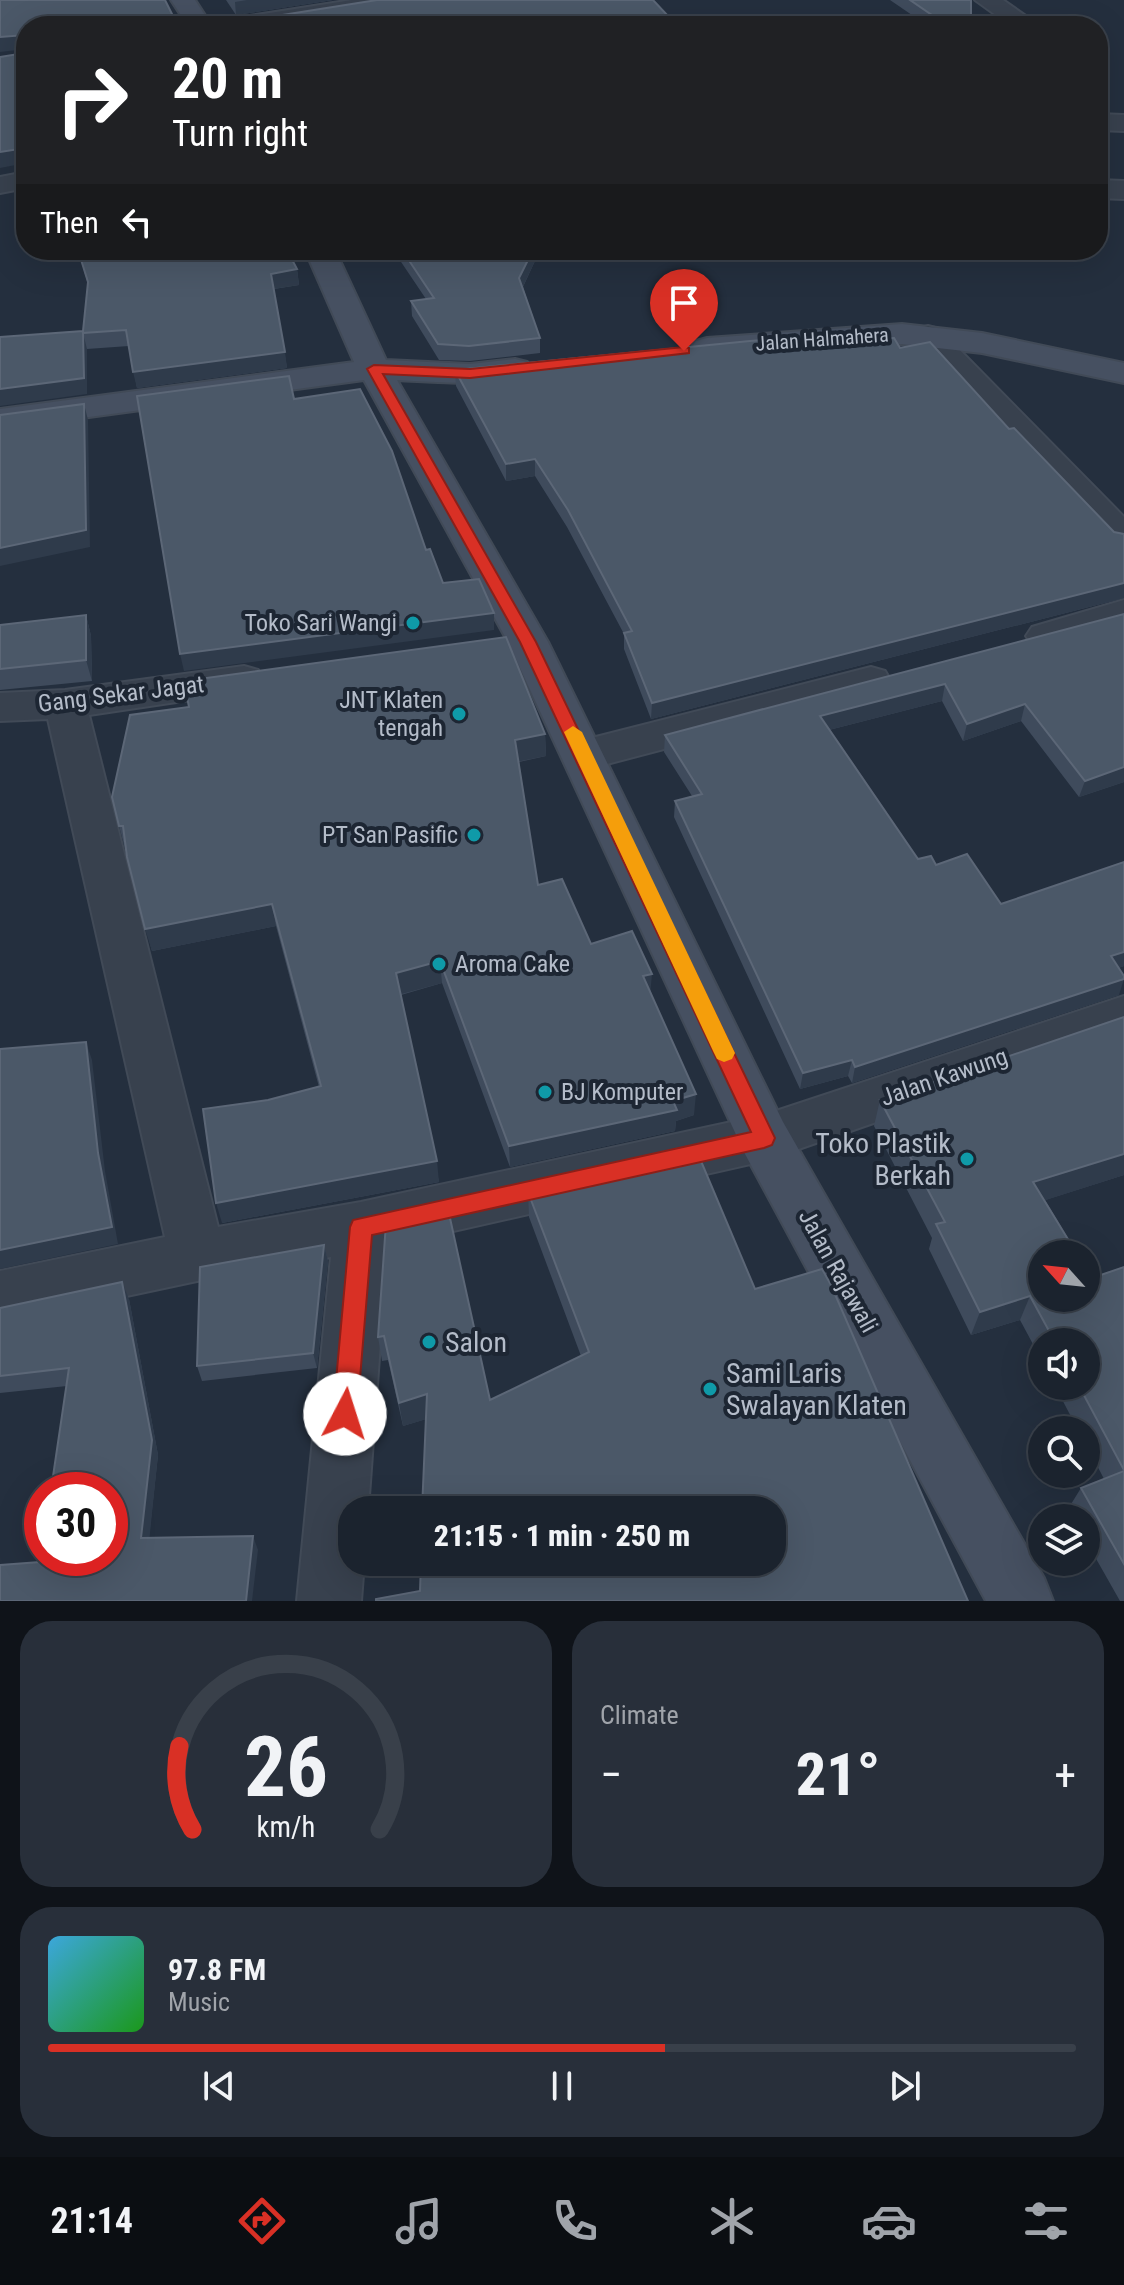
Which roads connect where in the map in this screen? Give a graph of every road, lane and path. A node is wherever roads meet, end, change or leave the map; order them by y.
1 (397, 0) edge
2 (987, 0) edge
3 (295, 16) edge
4 (1012, 16) edge
5 (325, 260) edge
6 (928, 336) junction
7 (684, 351) edge
8 (547, 365) edge
9 (374, 369) junction
10 (1124, 373) edge
11 (0, 419) edge
12 (1124, 538) edge
13 (1124, 613) edge
14 (528, 642) junction
15 (1014, 644) edge
16 (482, 648) edge
17 (908, 672) edge
18 (281, 675) edge
19 (65, 704) junction
20 (0, 707) edge
21 (584, 755) junction
22 (1124, 1016) edge
23 (764, 1138) junction
24 (361, 1227) junction
25 (197, 1256) junction
26 (0, 1297) edge
27 (329, 1601) edge
28 (1021, 1601) edge

1 - 3 street
2 - 4 street
5 - 9 street, Jalan Rajawali
6 - 7 street, Jalan Halmahera
6 - 10 street, Jalan Halmahera
6 - 12 street
8 - 9 street
9 - 11 street
9 - 14 street, Jalan Rajawali
13 - 15 street
14 - 16 street
14 - 21 street, Jalan Rajawali
17 - 21 street
18 - 19 street, Gang Sekar Jagat
19 - 20 street, Gang Sekar Jagat
19 - 25 street
21 - 23 street, Jalan Rajawali
22 - 23 street, Jalan Kawung
23 - 24 street, Jalan Kawung
23 - 28 street, Jalan Rajawali
24 - 25 street, Jalan Kawung
24 - 27 street
25 - 26 street, Jalan Kawung

